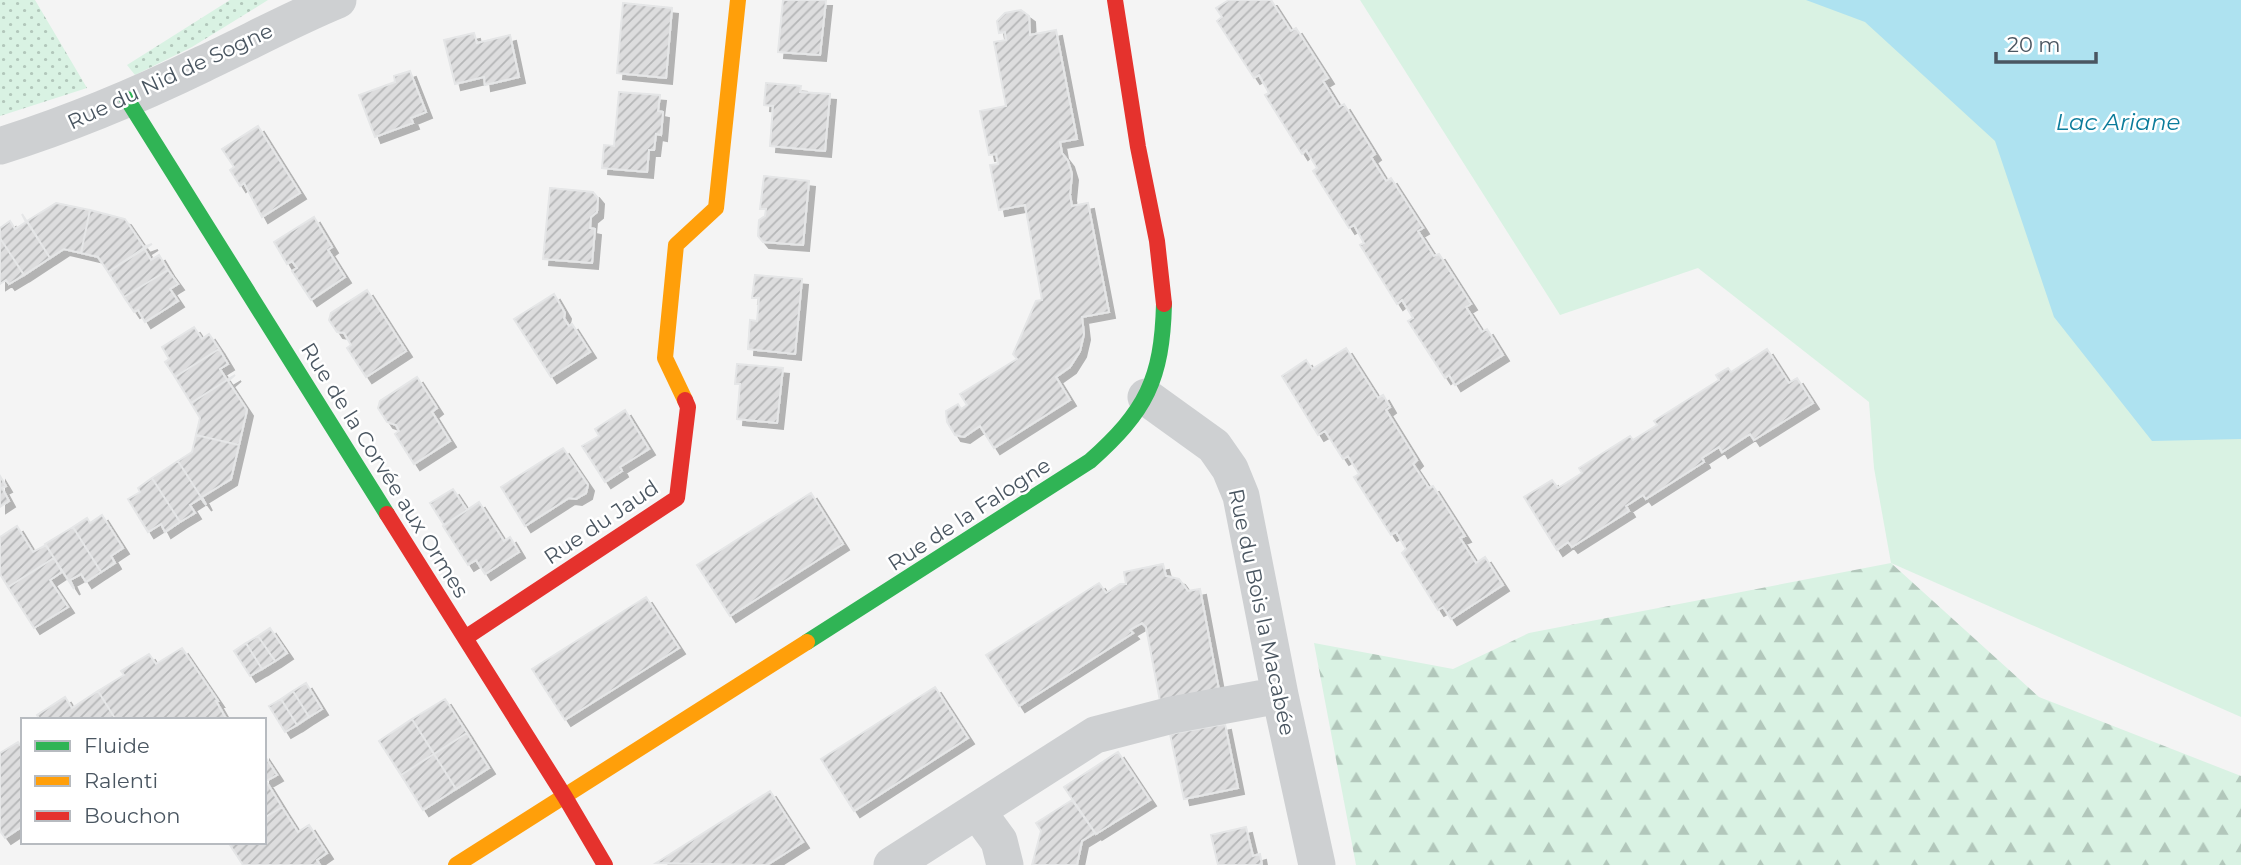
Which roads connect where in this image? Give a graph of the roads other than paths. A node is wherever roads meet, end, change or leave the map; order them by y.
1 (338, 0) edge
2 (738, 0) edge
3 (1115, 0) edge
4 (127, 99) junction
5 (0, 146) edge
6 (1146, 397) junction
7 (465, 638) junction
8 (1280, 695) junction
9 (565, 797) junction
10 (977, 811) junction
11 (909, 861) edge
12 (456, 865) edge
13 (605, 865) edge
14 (1005, 865) edge
15 (1317, 865) edge

1 - 4 street, Rue du Nid de Sogne
2 - 7 street, Rue du Jaud
3 - 6 street, Rue de la Falogne
4 - 5 street, Rue du Nid de Sogne
4 - 7 street, Rue de la Corvée aux Ormes
6 - 8 street, Rue du Bois la Macabée
6 - 9 street, Rue de la Falogne
7 - 9 street, Rue de la Corvée aux Ormes
8 - 10 street
8 - 15 street, Rue du Bois la Macabée
9 - 12 street, Rue de la Falogne
9 - 13 street, Rue de la Corvée aux Ormes
10 - 11 street
10 - 14 street

